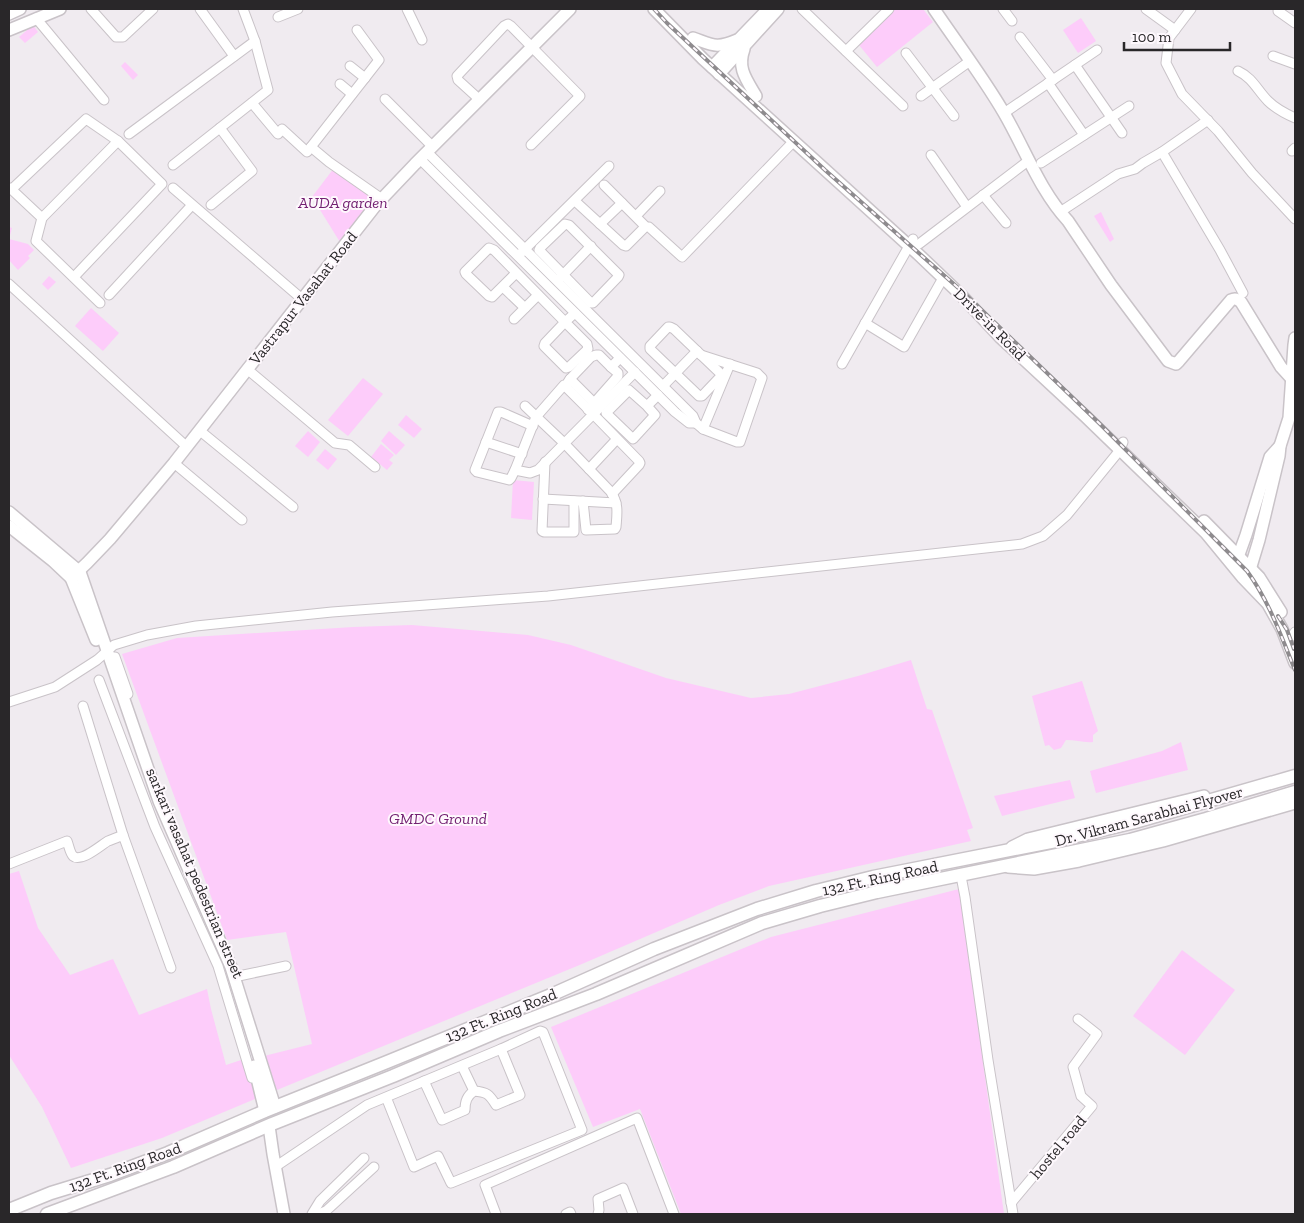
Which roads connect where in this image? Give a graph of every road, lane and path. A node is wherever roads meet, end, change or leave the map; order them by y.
1 (20, 9) edge
2 (60, 9) edge
3 (91, 9) edge
4 (153, 9) edge
5 (200, 9) edge
6 (243, 9) edge
7 (298, 9) edge
8 (407, 9) edge
9 (570, 9) edge
10 (654, 9) edge
11 (665, 9) edge
12 (768, 9) edge
13 (778, 9) edge
14 (802, 9) edge
15 (889, 9) edge
16 (934, 9) edge
17 (1003, 9) edge
18 (1146, 9) edge
19 (1191, 9) edge
20 (1280, 9) edge
21 (9, 14) edge
22 (278, 17) dead end
23 (36, 18) junction
24 (1012, 21) dead end
25 (1295, 23) edge
26 (9, 30) edge
27 (357, 30) dead end
28 (1175, 30) junction
29 (1020, 37) dead end
30 (693, 38) junction
31 (422, 40) dead end
32 (255, 41) junction
33 (742, 42) junction
34 (532, 47) junction
35 (1096, 50) dead end
36 (846, 51) junction
37 (906, 53) dead end
38 (234, 56) junction
39 (1273, 56) dead end
40 (970, 61) junction
41 (1295, 64) edge
42 (1075, 65) junction
43 (350, 66) dead end
44 (718, 68) junction
45 (1238, 71) dead end
46 (365, 78) junction
47 (1050, 82) junction
48 (340, 84) dead end
49 (932, 88) junction
50 (352, 94) junction
51 (756, 96) junction
52 (921, 96) dead end
53 (385, 99) dead end
54 (104, 100) dead end
55 (480, 100) junction
56 (252, 103) junction
57 (903, 106) dead end
58 (1129, 106) dead end
59 (1004, 113) junction
60 (954, 116) dead end
61 (1112, 117) junction
62 (1295, 118) edge
63 (1208, 120) junction
64 (220, 128) junction
65 (1122, 133) dead end
66 (129, 134) dead end
67 (1084, 135) junction
68 (118, 141) junction
69 (794, 141) junction
70 (531, 146) dead end
71 (311, 147) junction
72 (1162, 152) junction
73 (427, 153) junction
74 (930, 155) dead end
75 (1028, 161) junction
76 (1041, 163) dead end
77 (173, 164) dead end
78 (609, 166) dead end
79 (604, 185) dead end
80 (10, 188) edge
81 (173, 188) dead end
82 (660, 191) dead end
83 (983, 195) junction
84 (382, 200) junction
85 (575, 200) junction
86 (622, 202) junction
87 (192, 205) junction
88 (212, 205) dead end
89 (967, 208) junction
90 (1060, 212) junction
91 (636, 216) junction
92 (42, 218) junction
93 (1295, 219) edge
94 (1006, 223) dead end
95 (600, 224) junction
96 (649, 227) dead end
97 (914, 242) junction
98 (591, 246) junction
99 (525, 248) junction
100 (518, 256) junction
101 (516, 273) junction
102 (74, 277) junction
103 (560, 278) junction
104 (943, 278) junction
105 (9, 284) edge
106 (503, 287) junction
107 (1243, 294) dead end
108 (109, 295) dead end
109 (538, 295) junction
110 (302, 299) junction
111 (584, 302) junction
112 (100, 303) dead end
113 (525, 308) junction
114 (575, 313) junction
115 (514, 319) dead end
116 (565, 322) junction
117 (865, 324) junction
118 (1295, 338) edge
119 (698, 353) junction
120 (620, 358) junction
121 (730, 364) junction
122 (842, 364) dead end
123 (611, 367) junction
124 (247, 369) junction
125 (635, 372) junction
126 (675, 373) junction
127 (1291, 378) junction
128 (567, 382) junction
129 (663, 386) junction
130 (658, 395) junction
131 (525, 406) dead end
132 (647, 406) junction
133 (592, 409) junction
134 (1292, 420) edge
135 (535, 421) junction
136 (696, 423) junction
137 (703, 429) junction
138 (199, 430) junction
139 (617, 439) junction
140 (633, 439) junction
141 (486, 442) junction
142 (564, 443) junction
143 (186, 446) junction
144 (1122, 446) junction
145 (1280, 446) junction
146 (631, 453) junction
147 (522, 454) junction
148 (545, 462) junction
149 (174, 463) junction
150 (375, 467) dead end
151 (589, 469) junction
152 (515, 470) junction
153 (612, 494) junction
154 (543, 499) junction
155 (578, 501) junction
156 (616, 503) junction
157 (293, 507) dead end
158 (9, 512) edge
159 (242, 520) dead end
160 (10, 528) edge
161 (1236, 561) junction
162 (1251, 568) junction
163 (75, 574) junction
164 (1246, 580) junction
165 (1294, 638) edge
166 (106, 655) junction
167 (1295, 663) edge
168 (99, 680) dead end
169 (9, 702) edge
170 (83, 706) dead end
171 (1295, 771) edge
172 (1295, 776) edge
173 (1295, 792) edge
174 (1295, 803) edge
175 (124, 835) junction
176 (1002, 852) junction
177 (9, 864) edge
178 (1003, 867) junction
179 (961, 876) junction
180 (286, 966) dead end
181 (172, 968) dead end
182 (237, 976) junction
183 (1078, 1019) dead end
184 (501, 1050) junction
185 (462, 1066) junction
186 (424, 1081) junction
187 (474, 1091) junction
188 (386, 1097) junction
189 (258, 1098) dead end
190 (272, 1105) junction
191 (269, 1126) junction
192 (364, 1158) dead end
193 (275, 1167) junction
194 (374, 1167) dead end
195 (1011, 1203) junction
196 (9, 1210) edge
197 (46, 1214) edge
198 (284, 1214) edge
199 (312, 1214) edge
200 (319, 1214) edge
201 (496, 1214) edge
202 (566, 1214) edge
203 (571, 1214) edge
204 (598, 1214) edge
205 (633, 1214) edge
206 (674, 1214) edge
207 (1013, 1214) edge

1 - 21 street
2 - 23 street
3 - 4 street
5 - 38 street
6 - 32 street
7 - 22 street
8 - 31 street
9 - 34 street, Vastrapur Vasahat Road
10 - 44 street, Drive-in Road
11 - 30 street, Drive-in Road
12 - 33 street
13 - 33 street
14 - 36 street
15 - 36 street
16 - 40 street
17 - 24 street
18 - 28 street
19 - 28 street
20 - 25 street
23 - 26 street
23 - 54 street
27 - 46 street
28 - 63 street
29 - 47 street
30 - 33 street
30 - 44 street, Drive-in Road
32 - 38 street
32 - 56 street
33 - 44 street
33 - 51 street
34 - 55 street, Vastrapur Vasahat Road
34 - 55 street
34 - 70 street
35 - 42 street
36 - 57 street
37 - 49 street
38 - 66 street
39 - 41 street
40 - 49 street
40 - 59 street
42 - 47 street
42 - 61 street
43 - 46 street
44 - 51 street, Drive-in Road
44 - 69 street, Drive-in Road
45 - 62 street
46 - 50 street
47 - 59 street
47 - 67 street
48 - 50 street
49 - 52 street
49 - 60 street
50 - 71 street
51 - 97 street, Drive-in Road
53 - 73 street
55 - 73 street, Vastrapur Vasahat Road
56 - 64 street
56 - 71 street
58 - 61 street
59 - 75 street
61 - 65 street
61 - 67 street
63 - 72 street
63 - 93 street
64 - 77 street
64 - 88 street
67 - 76 street
68 - 80 street
68 - 92 street
68 - 102 street
69 - 96 street
69 - 97 street, Drive-in Road
71 - 84 street
72 - 90 street
72 - 107 street
73 - 84 street, Vastrapur Vasahat Road
73 - 99 street
73 - 100 street
74 - 89 street
75 - 83 street
75 - 90 street
78 - 85 street
79 - 86 street
80 - 92 street
81 - 87 street
82 - 91 street
83 - 89 street
83 - 94 street
84 - 110 street, Vastrapur Vasahat Road
85 - 95 street
85 - 99 street
86 - 91 street
86 - 95 street
87 - 108 street
87 - 110 street
89 - 97 street
90 - 127 street
91 - 95 street
92 - 102 street
97 - 104 street, Drive-in Road
97 - 117 street
97 - 144 street, Drive-in Road
98 - 103 street
98 - 103 street
98 - 111 street
99 - 100 street
99 - 103 street
100 - 114 street
101 - 106 street
101 - 106 street
101 - 109 street
102 - 112 street
103 - 111 street
104 - 117 street
104 - 144 street, Drive-in Road
105 - 143 street
106 - 113 street
109 - 113 street
109 - 116 street
110 - 124 street, Vastrapur Vasahat Road
111 - 129 street
113 - 115 street
114 - 116 street
114 - 120 street
116 - 116 street
117 - 122 street
118 - 127 street
119 - 121 street
119 - 126 street
119 - 126 street
119 - 126 street
120 - 123 street
120 - 125 street
121 - 137 street
121 - 137 street
123 - 128 street
123 - 133 street
124 - 138 street, Vastrapur Vasahat Road
124 - 150 street
125 - 130 street
125 - 133 street
126 - 129 street
127 - 134 street
128 - 133 street
128 - 135 street
129 - 136 street
130 - 132 street
130 - 136 street
131 - 135 street
132 - 140 street
132 - 140 street
133 - 139 street
133 - 142 street
134 - 145 street
135 - 141 street
135 - 142 street
135 - 147 street
136 - 137 street
138 - 143 street, Vastrapur Vasahat Road
138 - 157 street
139 - 146 street
139 - 151 street
140 - 146 street
141 - 147 street
141 - 152 street
142 - 148 street
142 - 151 street
143 - 149 street, Vastrapur Vasahat Road
144 - 161 street, Drive-in Road
144 - 166 street
145 - 161 street
145 - 162 street
146 - 153 street
147 - 152 street
148 - 152 street
148 - 154 street
149 - 159 street
149 - 163 street, Vastrapur Vasahat Road
151 - 153 street
153 - 156 street
154 - 155 street
154 - 155 street
155 - 156 street
155 - 156 street
158 - 163 street
160 - 163 street
161 - 162 street
161 - 164 street, Drive-in Road
162 - 164 street
162 - 165 street
163 - 166 street
164 - 167 street, Drive-in Road
166 - 169 street
166 - 182 street
166 - 190 street
168 - 189 street
170 - 175 street
171 - 176 street
172 - 176 main road, Dr. Vikram Sarabhai Flyover
173 - 178 main road, Dr. Vikram Sarabhai Flyover
174 - 178 street
175 - 177 street
175 - 181 street
176 - 190 main road, 132 Ft. Ring Road
178 - 179 main road, 132 Ft. Ring Road
179 - 191 main road, 132 Ft. Ring Road
179 - 195 street
180 - 182 street
182 - 190 street
183 - 195 street, hostel road
184 - 185 street
184 - 187 street
184 - 188 street
185 - 186 street
185 - 187 street
186 - 187 street
186 - 188 street
188 - 193 street
190 - 196 main road, 132 Ft. Ring Road
191 - 193 street
191 - 197 main road, 132 Ft. Ring Road
192 - 199 street
193 - 198 street
194 - 200 street
195 - 207 street
201 - 206 street
202 - 203 street
204 - 205 street

